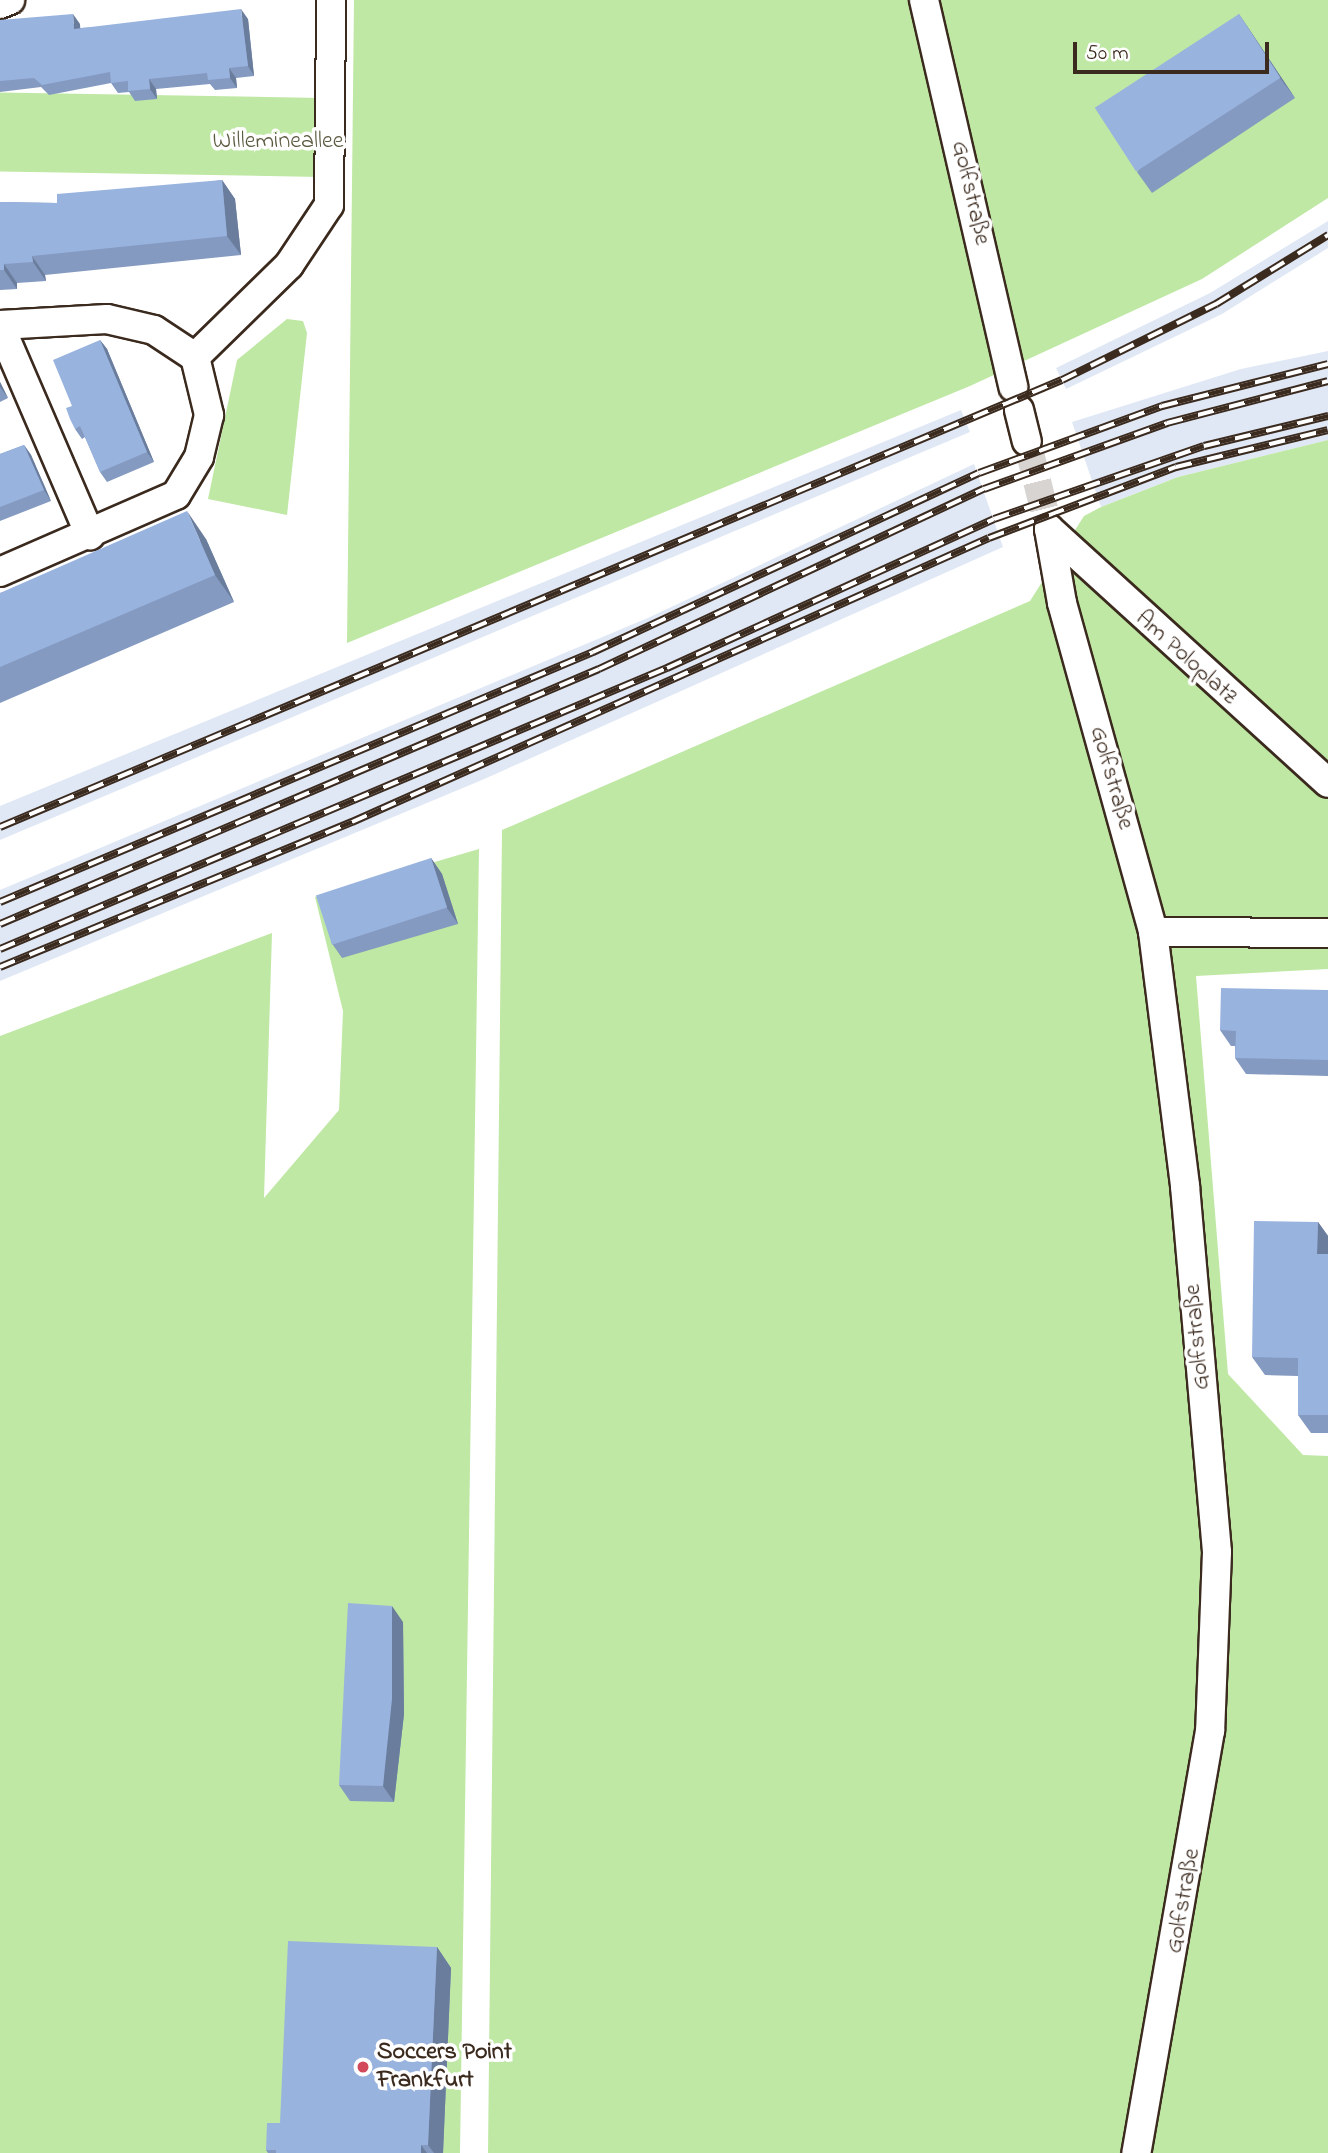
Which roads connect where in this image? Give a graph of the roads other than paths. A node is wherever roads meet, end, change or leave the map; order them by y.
1 (10, 0) edge
2 (331, 0) edge
3 (924, 0) edge
4 (0, 4) edge
5 (0, 326) edge
6 (195, 357) junction
7 (1027, 441) tunnel mouth
8 (1049, 529) joint
9 (90, 535) junction
10 (0, 572) edge
11 (1328, 783) edge
12 (1153, 932) junction
13 (1328, 933) edge
14 (1136, 2153) edge

1 - 4 street
2 - 6 street
3 - 7 street, Golfstraße
5 - 6 street
5 - 9 street
6 - 9 street
8 - 11 street, Am Poloplatz
8 - 12 street, Golfstraße
9 - 10 street
12 - 13 street
12 - 14 street, Golfstraße

